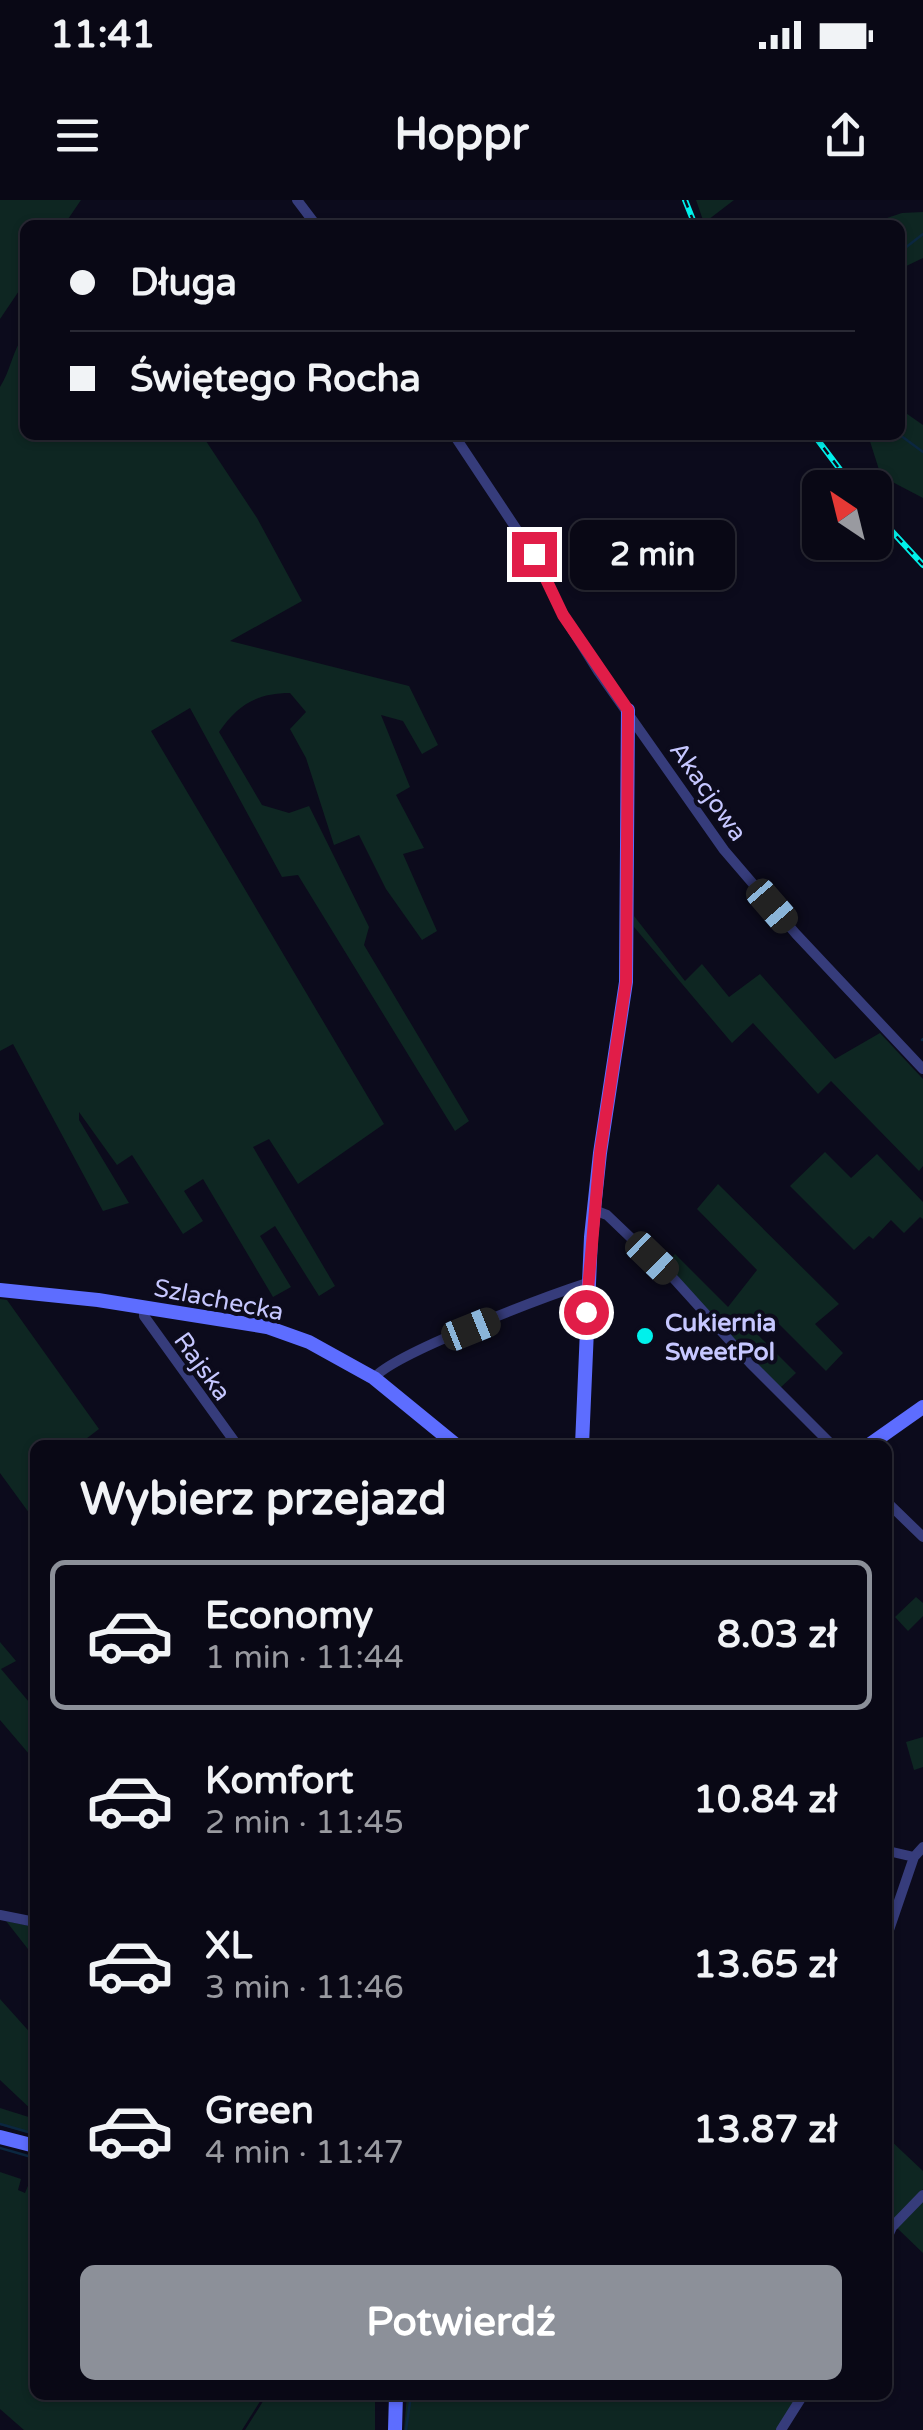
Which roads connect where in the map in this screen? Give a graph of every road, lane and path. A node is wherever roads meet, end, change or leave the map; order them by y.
1 (297, 200) edge
2 (312, 220) edge
3 (457, 440) edge
4 (628, 710) junction
5 (923, 1069) edge
6 (594, 1210) junction
7 (587, 1283) junction
8 (0, 1290) edge
9 (144, 1307) junction
10 (374, 1378) junction
11 (923, 1406) edge
12 (232, 1440) edge
13 (450, 1440) edge
14 (582, 1440) edge
15 (827, 1440) edge
16 (876, 1440) edge
17 (892, 1507) edge
18 (923, 1537) edge
19 (923, 1847) edge
20 (892, 1851) edge
21 (914, 1857) junction
22 (0, 1915) edge
23 (30, 1921) edge
24 (892, 1921) edge
25 (0, 2137) edge
26 (30, 2145) edge
27 (923, 2195) edge
28 (892, 2227) edge
29 (396, 2400) edge
30 (800, 2400) edge
31 (395, 2430) edge
32 (781, 2430) edge

1 - 2 street
3 - 4 street, Akacjowa
4 - 5 street, Akacjowa
4 - 6 street
6 - 7 street
6 - 15 street
7 - 10 street
7 - 14 street
8 - 9 street, Szlachecka
9 - 10 street, Szlachecka
9 - 12 street, Rajska
10 - 13 street, Szlachecka
11 - 16 street
17 - 18 street
19 - 21 street
20 - 21 street
21 - 24 street
22 - 23 street
25 - 26 street
27 - 28 street
29 - 31 street
30 - 32 street

